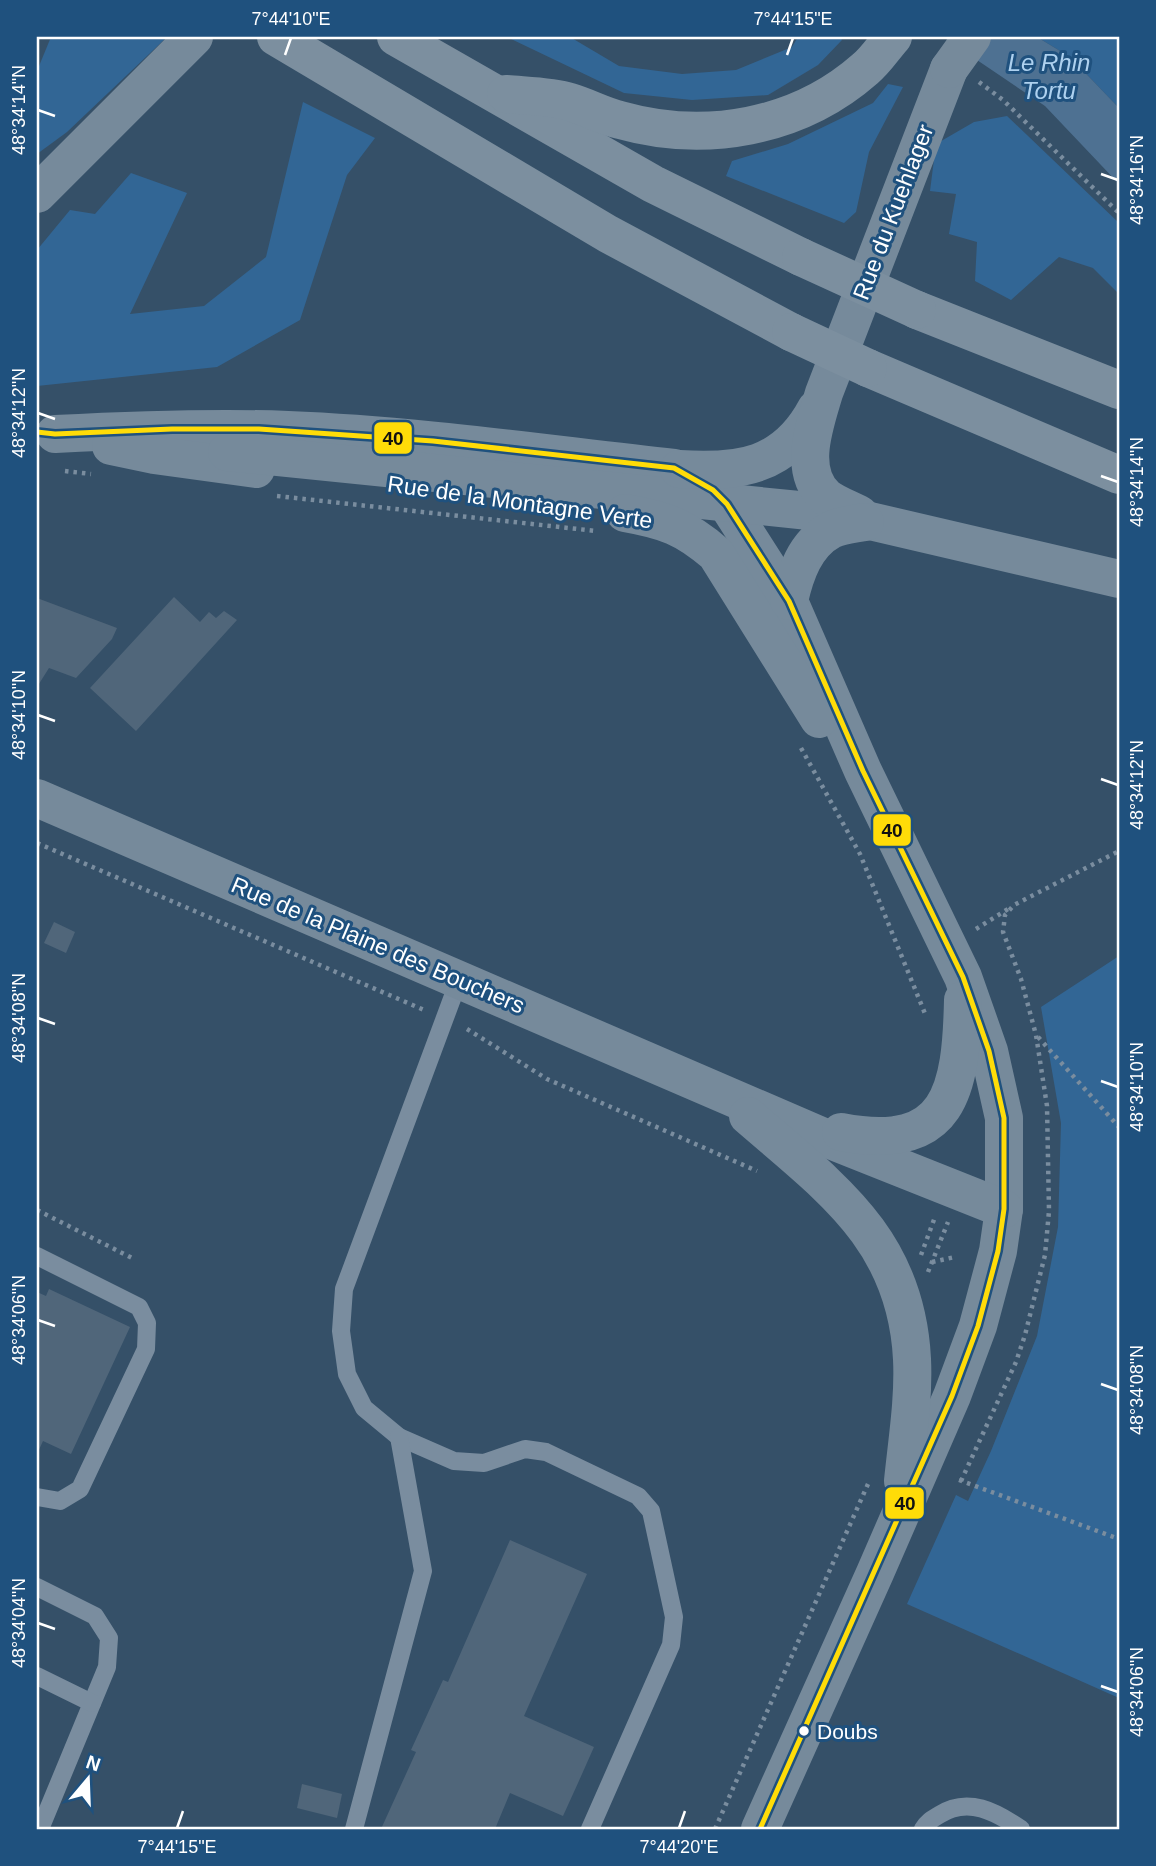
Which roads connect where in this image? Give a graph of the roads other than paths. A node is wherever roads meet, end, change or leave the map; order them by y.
1 (194, 37) edge
2 (396, 37) edge
3 (893, 37) edge
4 (972, 37) edge
5 (291, 45) edge
6 (490, 92) junction
7 (37, 194) edge
8 (1119, 390) edge
9 (824, 393) junction
10 (52, 446) edge
11 (674, 468) junction
12 (1119, 475) edge
13 (727, 504) junction
14 (870, 521) junction
15 (1119, 579) edge
16 (789, 601) junction
17 (863, 771) junction
18 (37, 799) edge
19 (963, 977) junction
20 (459, 980) junction
21 (720, 1092) junction
22 (1004, 1209) junction
23 (37, 1256) edge
24 (399, 1437) junction
25 (37, 1497) edge
26 (899, 1517) junction
27 (37, 1587) edge
28 (37, 1675) edge
29 (92, 1703) junction
30 (40, 1829) edge
31 (354, 1829) edge
32 (590, 1829) edge
33 (760, 1829) edge
34 (923, 1829) edge
35 (1021, 1829) edge

1 - 7 street
2 - 6 highway
3 - 6 highway
4 - 9 street, Rue du Kuehlager, bridge
5 - 12 highway, bridge
6 - 8 highway, bridge
9 - 11 street, Rue du Kuehlager
9 - 14 street, Rue du Kuehlager
10 - 11 street, Rue de la Montagne Verte
10 - 13 street
10 - 17 street, Rue de la Montagne Verte
11 - 13 street, Rue de la Montagne Verte
13 - 14 street
13 - 16 street, Rue de la Montagne Verte
14 - 15 street
14 - 16 street
16 - 17 street, Rue de la Montagne Verte
17 - 19 street, Rue de la Montagne Verte
18 - 20 street, Rue de la Plaine des Bouchers
19 - 21 street, Rue de la Montagne Verte
19 - 22 street, Rue de la Montagne Verte
20 - 21 street, Rue de la Plaine des Bouchers
20 - 24 lane
21 - 22 street, Rue de la Plaine des Bouchers
21 - 26 street, Rue de la Plaine des Bouchers
22 - 26 street, Rue de la Plaine des Bouchers
23 - 25 lane
24 - 31 lane
24 - 32 lane
26 - 33 street, Rue de la Plaine des Bouchers
27 - 29 lane
28 - 29 lane
29 - 30 lane
34 - 35 lane

